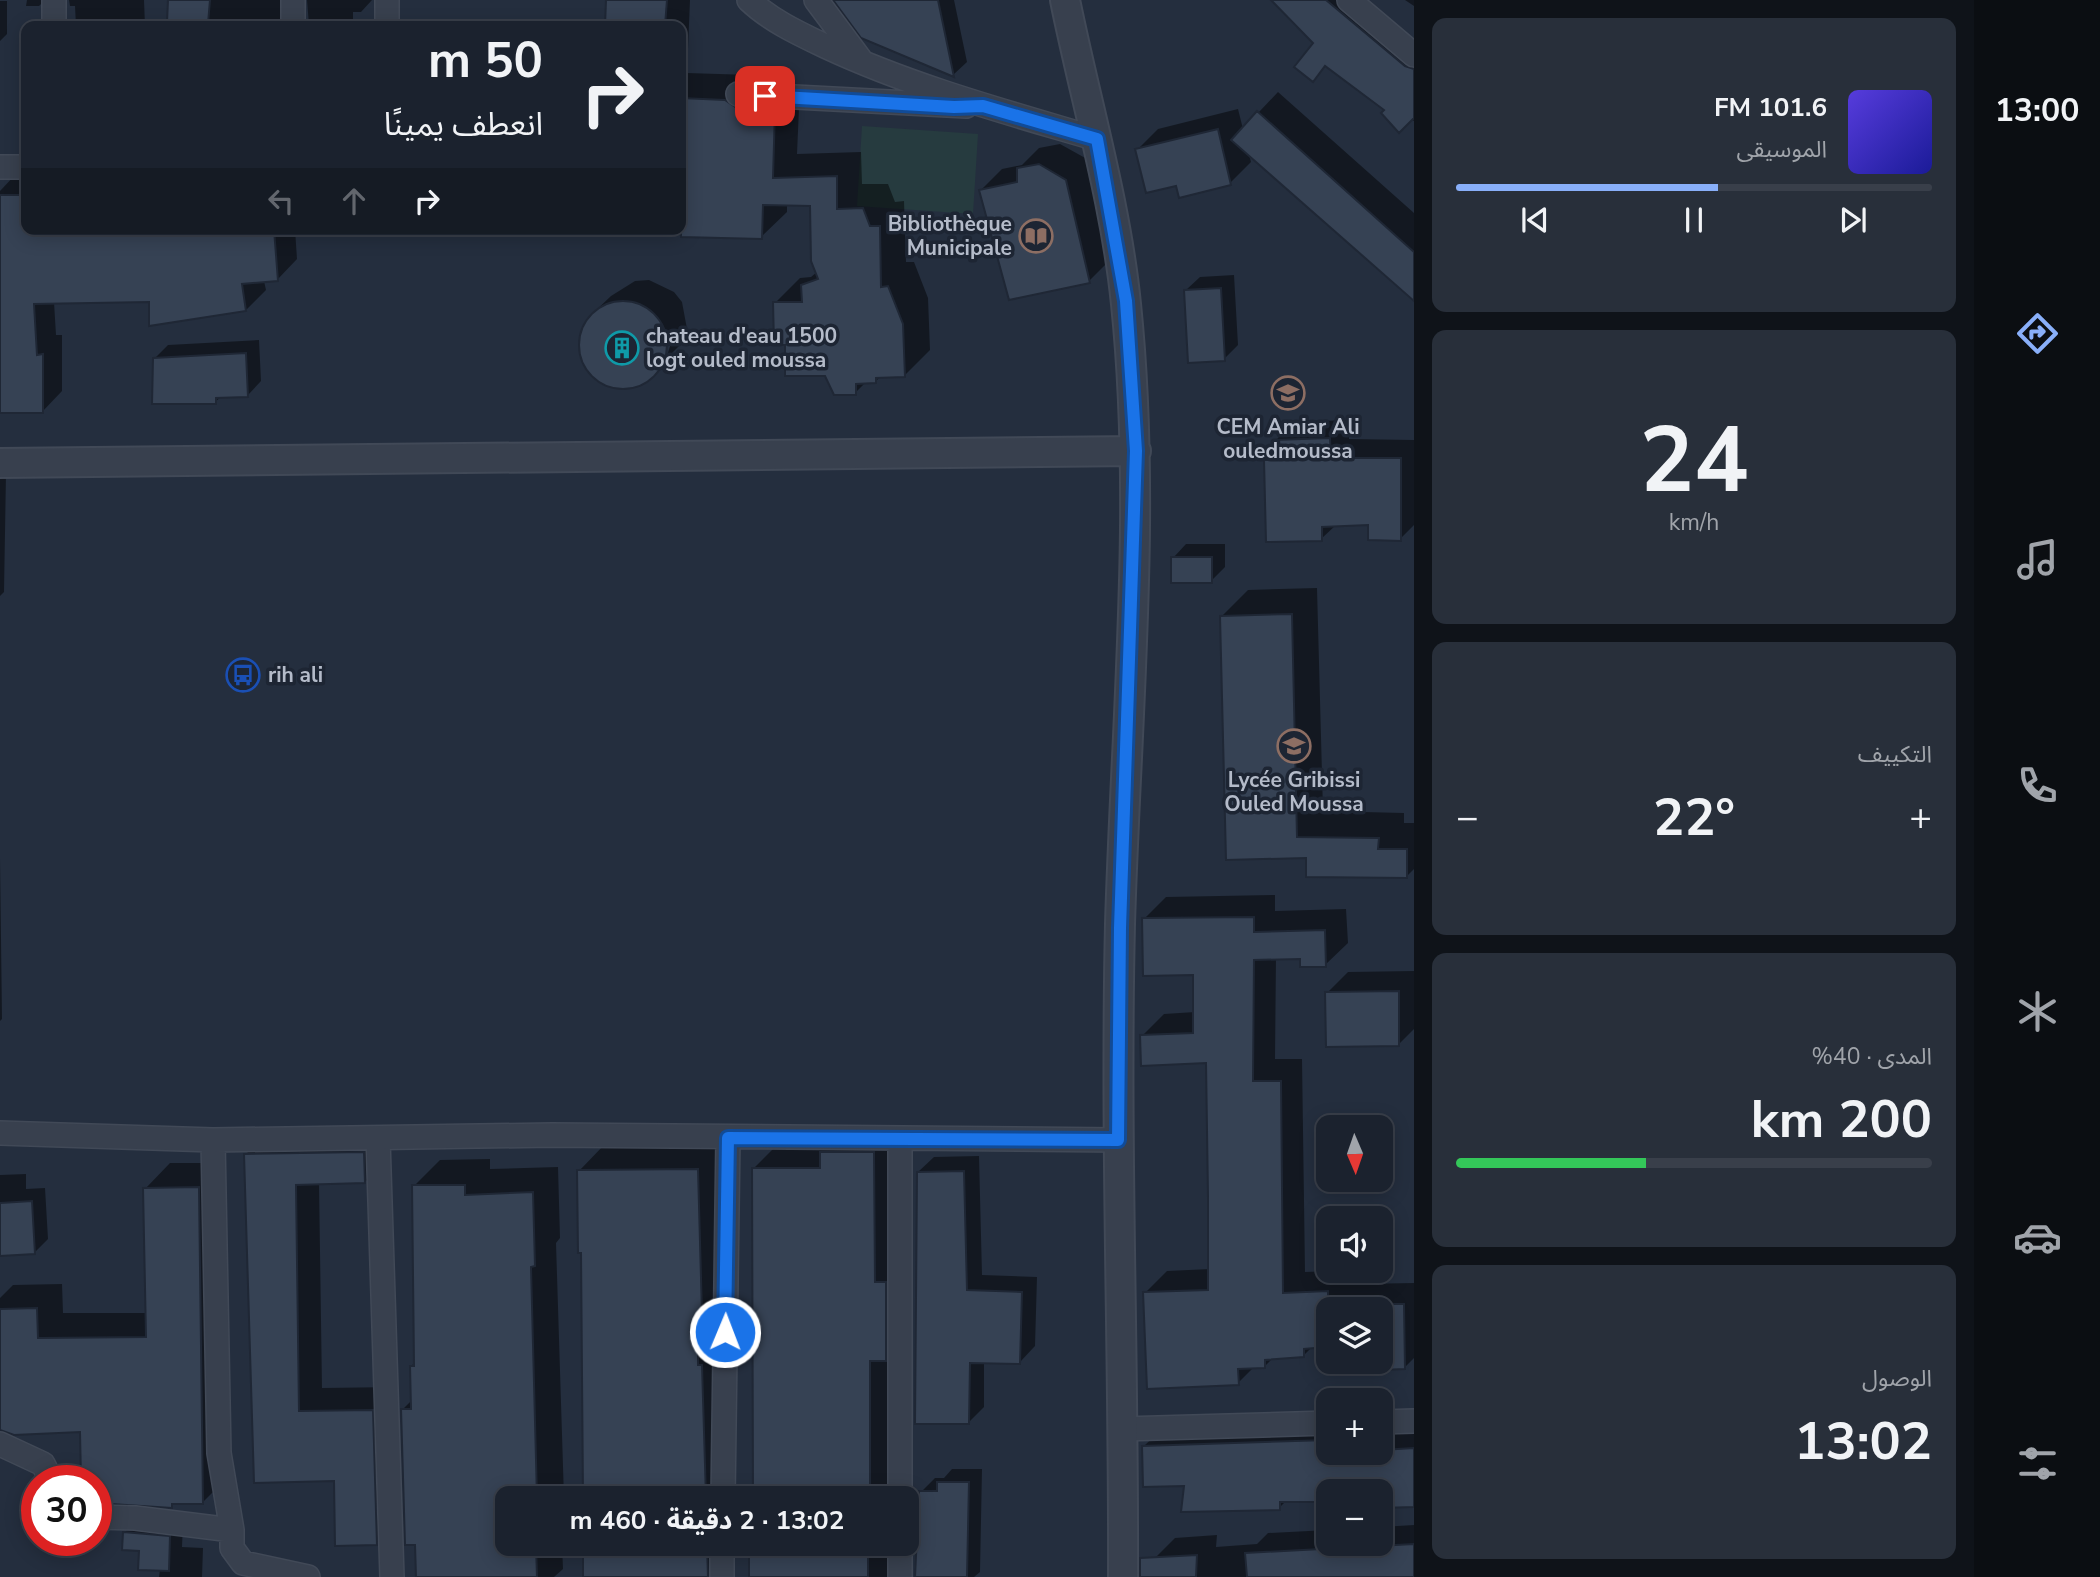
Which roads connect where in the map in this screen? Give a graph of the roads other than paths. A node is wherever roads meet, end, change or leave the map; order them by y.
1 (54, 0) edge
2 (293, 0) edge
3 (387, 0) edge
4 (749, 0) edge
5 (816, 0) edge
6 (1065, 0) edge
7 (1349, 0) edge
8 (54, 21) edge
9 (292, 21) edge
10 (387, 21) edge
11 (1414, 55) edge
12 (863, 63) junction
13 (738, 94) dead end
14 (983, 106) junction
15 (1097, 139) junction
16 (0, 167) edge
17 (21, 167) edge
18 (1136, 451) junction
19 (0, 463) edge
20 (0, 1133) edge
21 (728, 1138) junction
22 (378, 1139) junction
23 (900, 1139) junction
24 (213, 1140) junction
25 (1118, 1140) junction
26 (1414, 1421) edge
27 (1393, 1422) edge
28 (1316, 1423) edge
29 (1122, 1429) junction
30 (0, 1444) edge
31 (44, 1465) edge
32 (723, 1486) edge
33 (900, 1486) edge
34 (112, 1517) edge
35 (232, 1530) junction
36 (722, 1556) edge
37 (900, 1556) edge
38 (309, 1577) edge
39 (392, 1577) edge
40 (722, 1577) edge
41 (900, 1577) edge
42 (1124, 1577) edge

1 - 8 street
2 - 9 street
3 - 10 street
4 - 12 street
5 - 12 street
6 - 15 street
7 - 11 street
12 - 14 street
13 - 14 street
14 - 15 street
15 - 18 street
16 - 17 street
18 - 19 street
18 - 25 street
20 - 24 street
21 - 22 street
21 - 23 street
21 - 32 street
22 - 24 street
22 - 39 street
23 - 25 street
23 - 33 street
24 - 35 street
25 - 29 street
26 - 27 street
28 - 29 street
29 - 42 street
30 - 31 street
34 - 35 street
35 - 38 street
36 - 40 street
37 - 41 street

